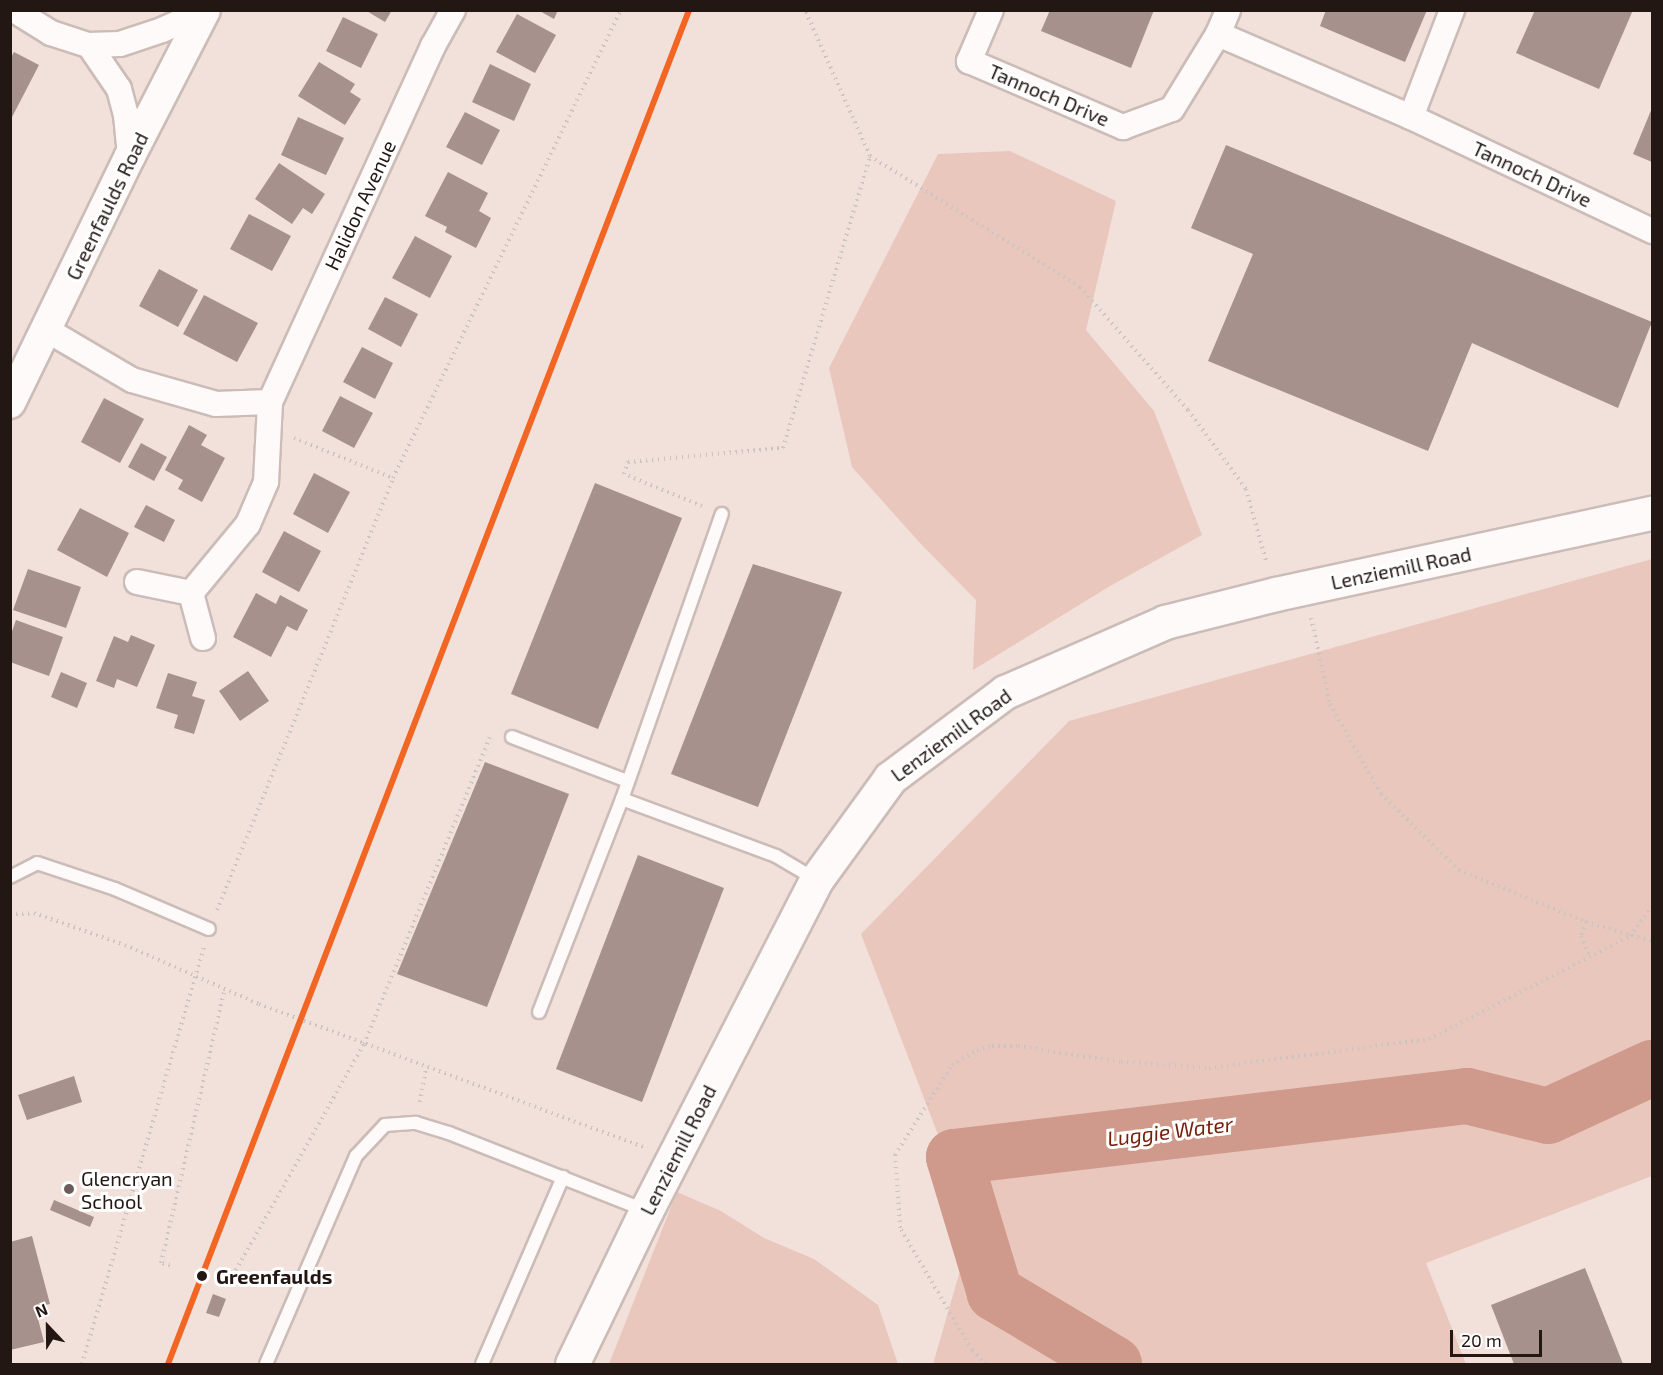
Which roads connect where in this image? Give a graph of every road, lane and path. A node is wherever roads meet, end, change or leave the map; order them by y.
1 (14, 10) edge
2 (453, 10) edge
3 (621, 10) edge
4 (805, 10) edge
5 (991, 10) edge
6 (1227, 10) edge
7 (1452, 10) edge
8 (204, 11) edge
9 (1218, 34) junction
10 (89, 45) junction
11 (1411, 117) junction
12 (130, 156) junction
13 (870, 156) junction
14 (1653, 231) edge
15 (47, 330) junction
16 (10, 403) edge
17 (269, 414) junction
18 (393, 478) junction
19 (1653, 513) edge
20 (722, 514) joint
21 (137, 582) dead end
22 (1290, 591) junction
23 (191, 593) junction
24 (203, 638) dead end
25 (512, 737) joint
26 (627, 782) junction
27 (622, 799) junction
28 (10, 877) edge
29 (816, 880) junction
30 (1653, 907) edge
31 (10, 914) edge
32 (1586, 922) junction
33 (209, 930) junction
34 (1630, 936) junction
35 (1653, 941) edge
36 (1590, 957) junction
37 (198, 977) junction
38 (225, 988) junction
39 (539, 1012) dead end
40 (364, 1044) junction
41 (426, 1067) junction
42 (420, 1101) dead end
43 (674, 1158) junction
44 (563, 1177) junction
45 (646, 1211) junction
46 (170, 1265) dead end
47 (223, 1285) dead end
48 (82, 1365) edge
49 (266, 1365) edge
50 (482, 1365) edge
51 (572, 1365) edge
52 (986, 1365) edge

1 - 10 street
2 - 17 street, Halidon Avenue
3 - 18 path
4 - 13 path
5 - 9 street, Tannoch Drive
6 - 9 street
7 - 11 street
8 - 10 street
8 - 12 street, Greenfaulds Road
9 - 11 street, Tannoch Drive
10 - 12 street
11 - 14 street, Tannoch Drive
12 - 15 street, Greenfaulds Road
13 - 20 path
13 - 22 path
15 - 16 street, Greenfaulds Road
15 - 17 street
17 - 18 path
17 - 23 street, Halidon Avenue
18 - 33 path
19 - 22 main road, Lenziemill Road
20 - 26 lane
21 - 23 street
22 - 29 main road, Lenziemill Road
22 - 32 path
23 - 24 street
25 - 26 lane
25 - 40 path
26 - 27 lane
27 - 29 lane
27 - 39 lane
28 - 33 lane
29 - 43 main road, Lenziemill Road
30 - 34 path
31 - 37 path
32 - 34 path
32 - 36 path
33 - 37 path
34 - 35 path
34 - 36 path
36 - 52 path
37 - 38 path
37 - 48 path
38 - 40 path
38 - 46 path
40 - 41 path
40 - 47 path
41 - 42 path
41 - 43 path
43 - 45 main road, Lenziemill Road
44 - 45 lane
44 - 49 lane
44 - 50 lane
45 - 51 main road, Lenziemill Road

